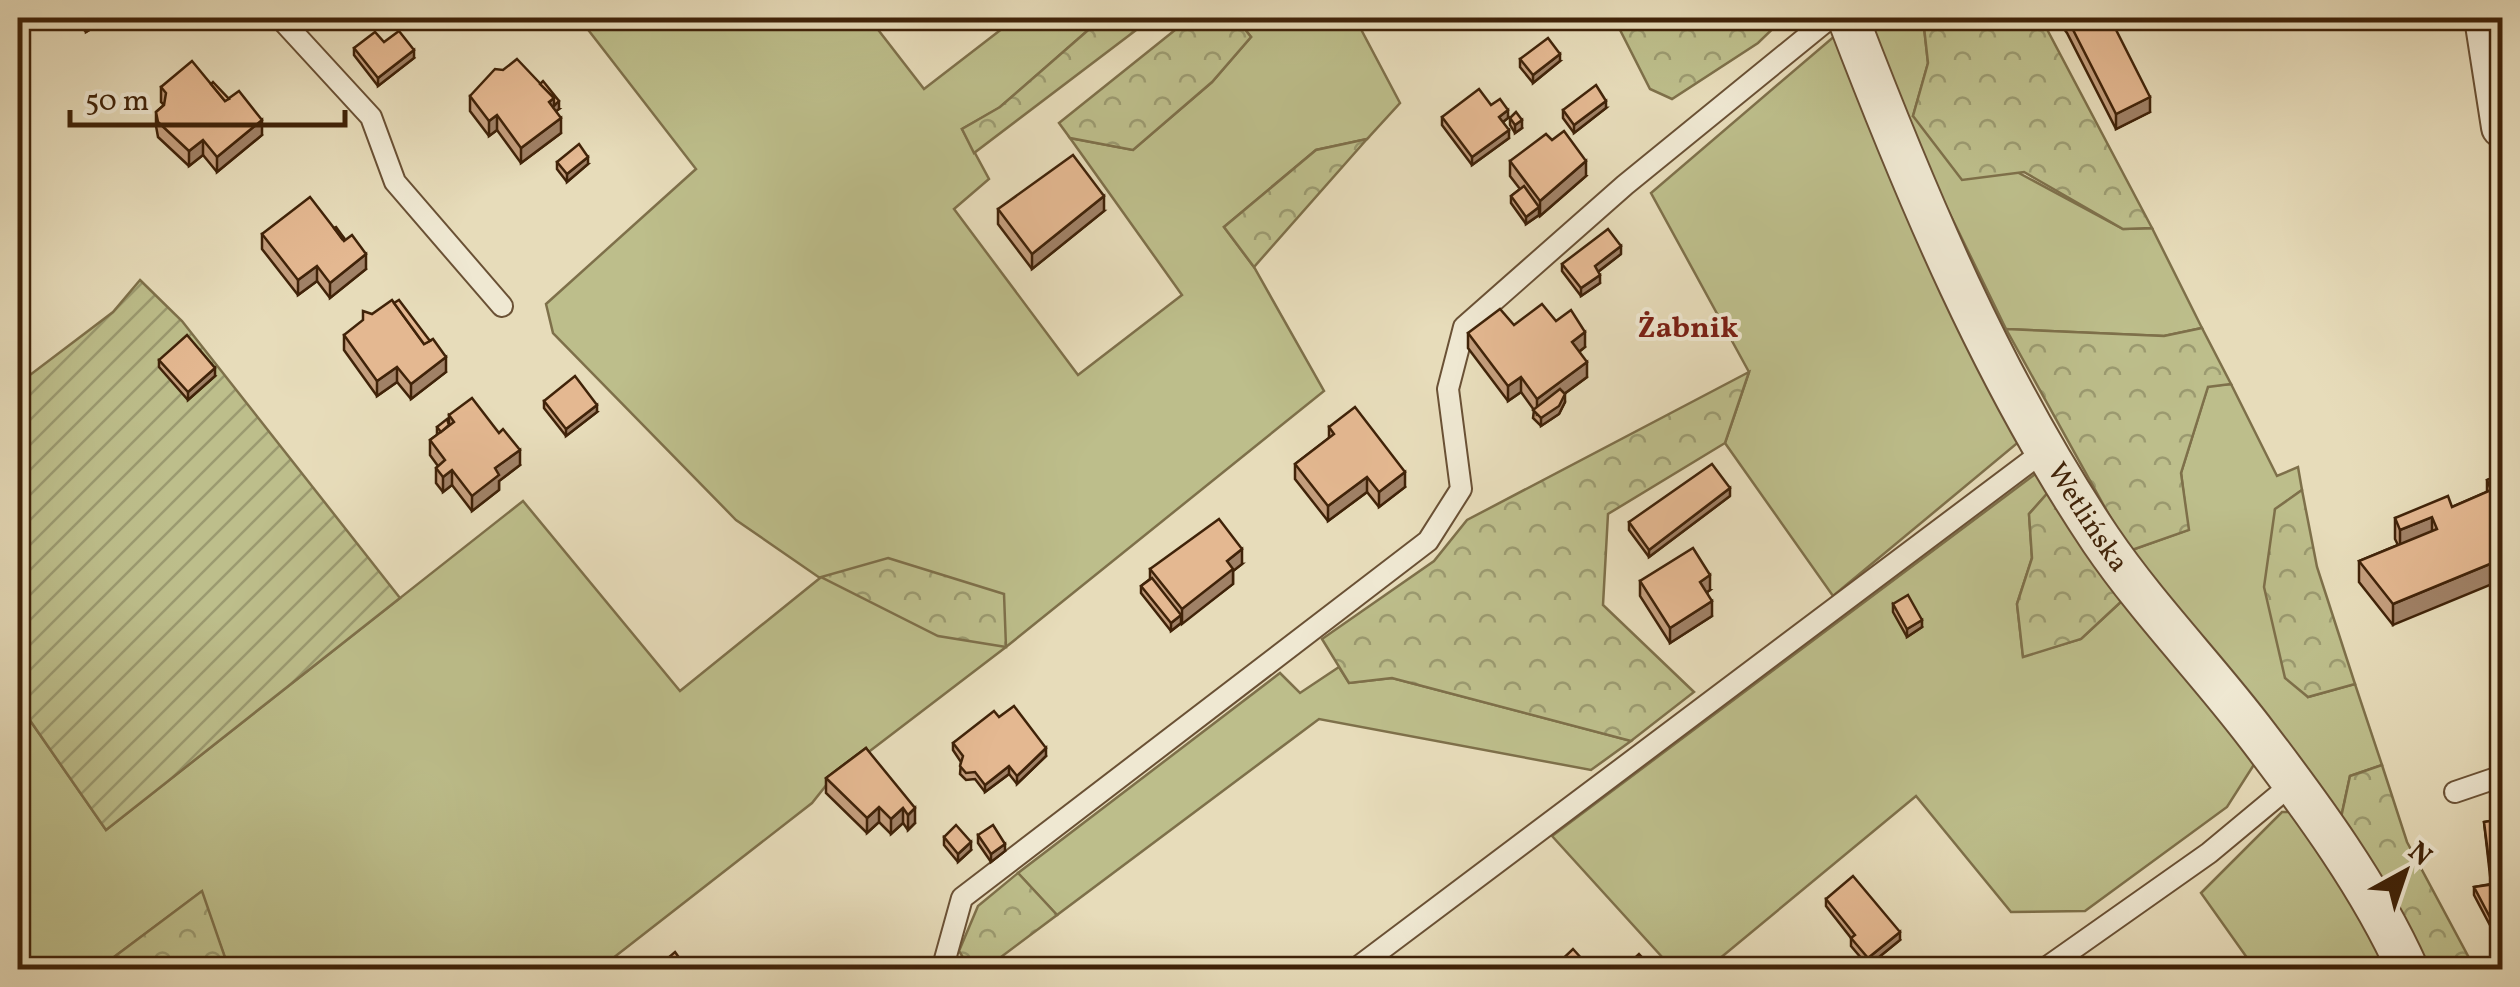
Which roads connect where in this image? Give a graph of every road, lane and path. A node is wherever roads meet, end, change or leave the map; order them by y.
1 (280, 18) edge
2 (1830, 18) edge
3 (1848, 18) edge
4 (2485, 18) edge
5 (2502, 127) edge
6 (502, 306) dead end
7 (2044, 451) junction
8 (2502, 776) edge
9 (2292, 784) junction
10 (2455, 792) dead end
11 (942, 970) edge
12 (1354, 970) edge
13 (2042, 970) edge
14 (2408, 970) edge

1 - 6 lane
2 - 11 lane
3 - 7 street, Wetlińska
4 - 5 street
7 - 9 street, Wetlińska
7 - 12 lane
8 - 10 lane
9 - 13 lane
9 - 14 street, Wetlińska

